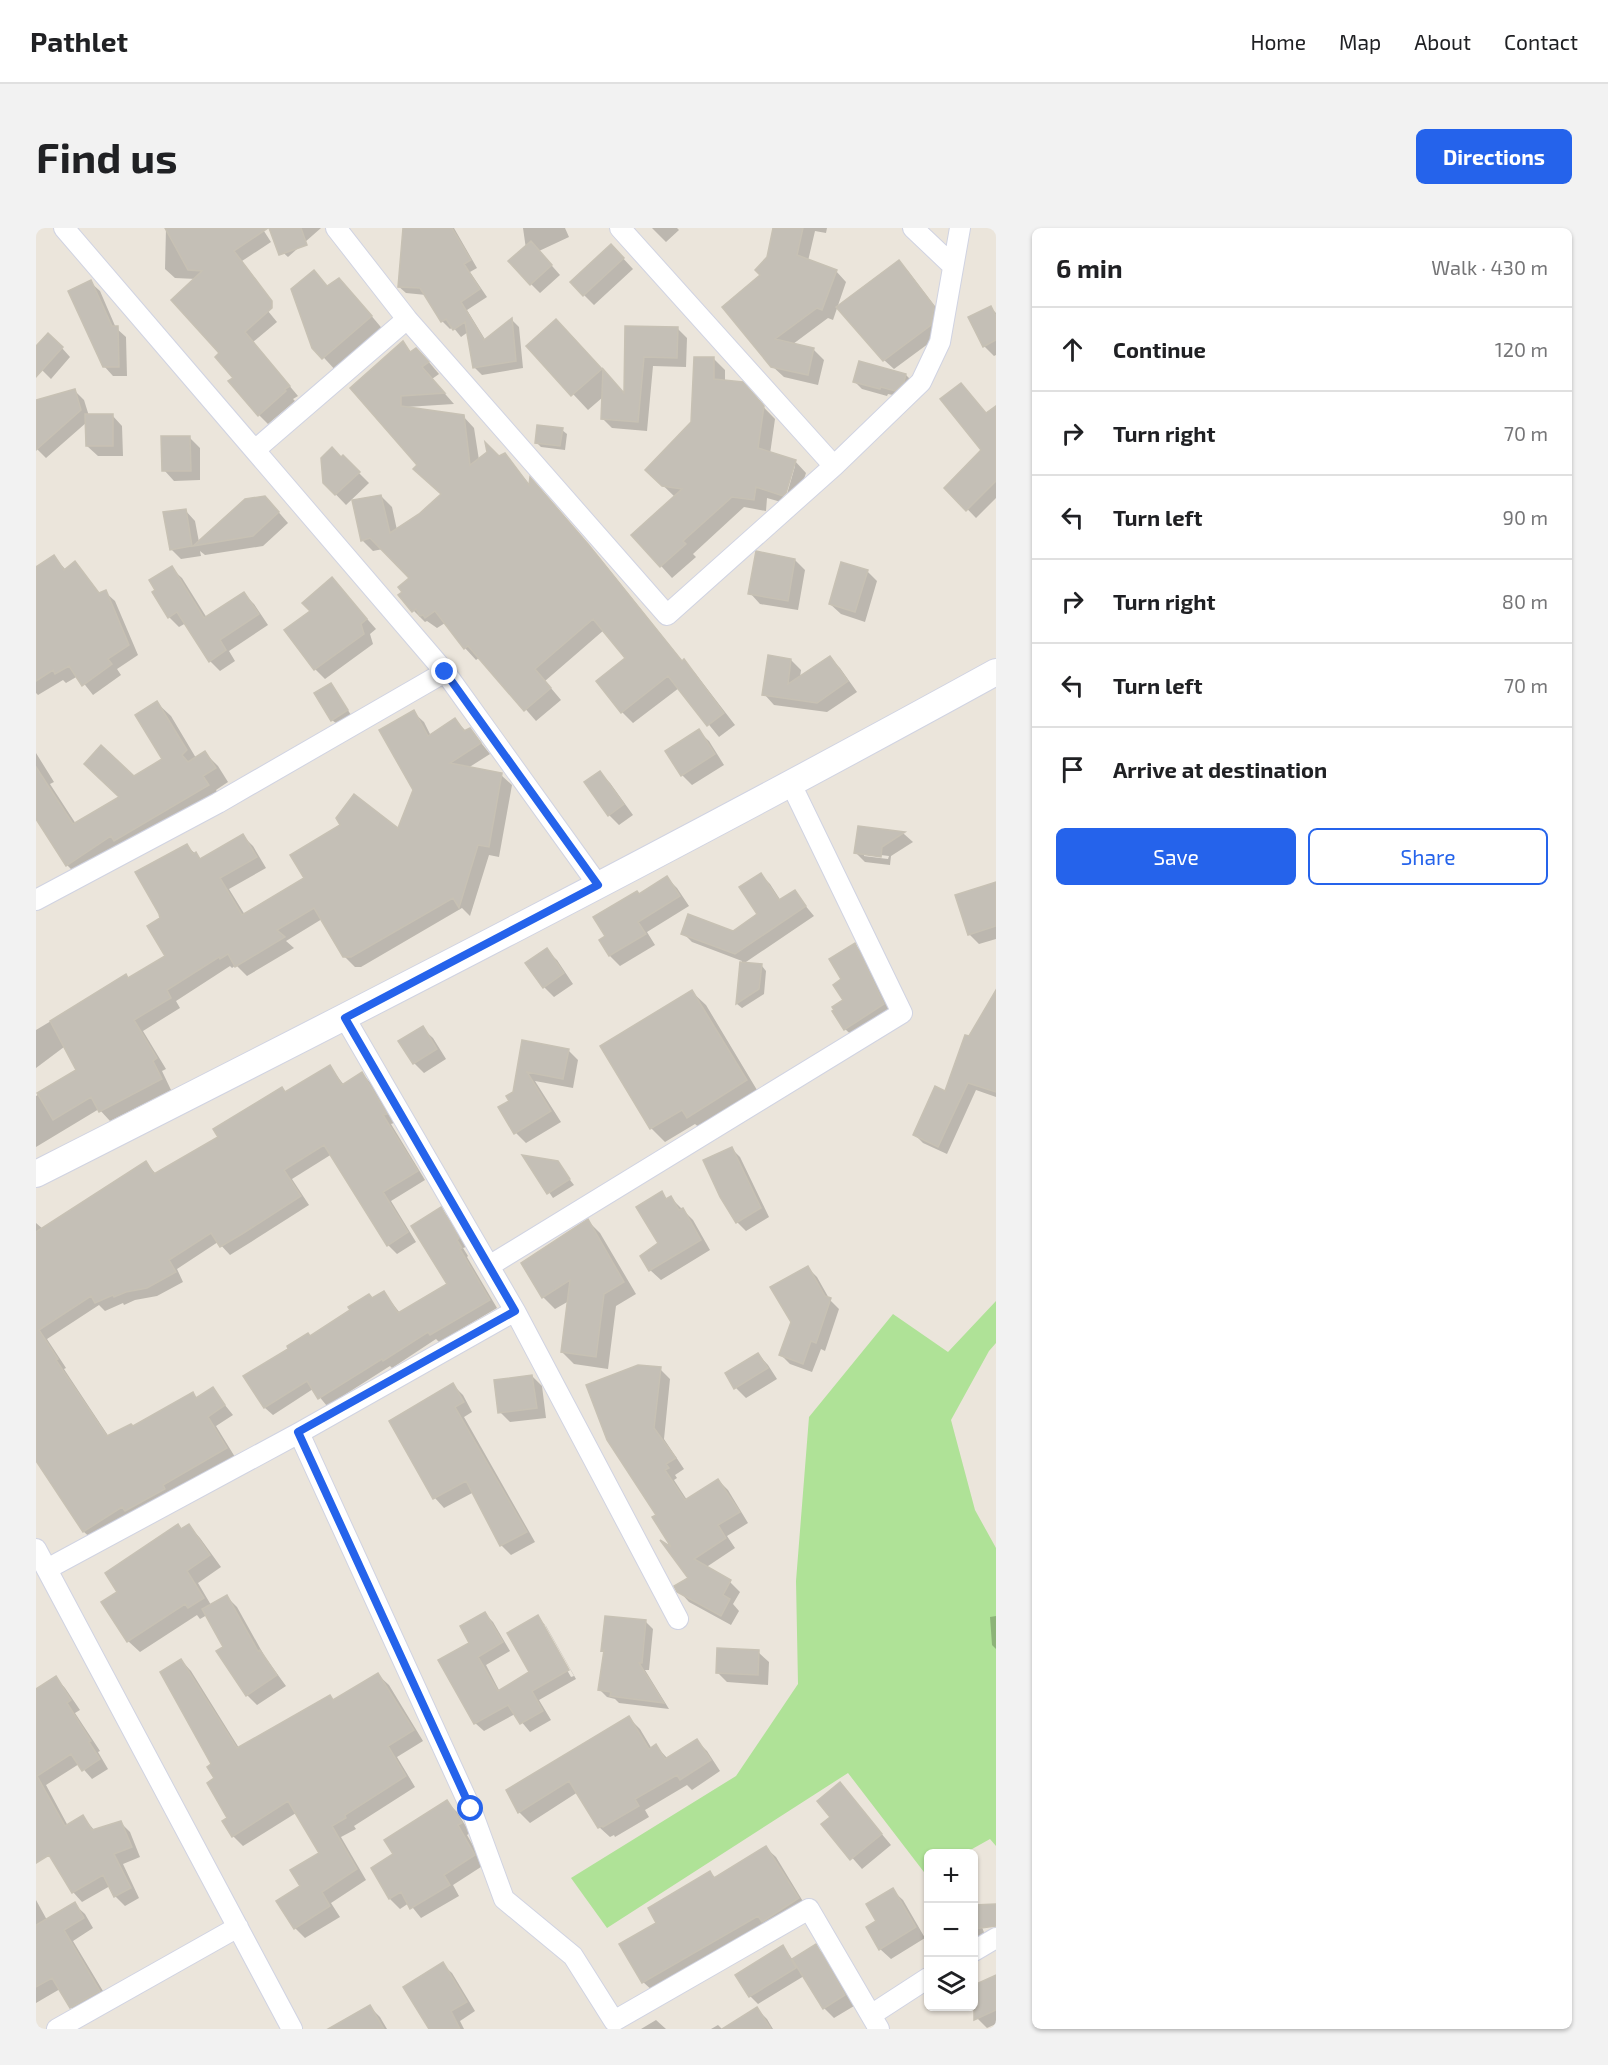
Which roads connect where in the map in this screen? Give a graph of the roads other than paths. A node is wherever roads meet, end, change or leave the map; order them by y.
1 (64, 228) edge
2 (336, 228) edge
3 (620, 228) edge
4 (913, 228) edge
5 (960, 228) edge
6 (953, 266) junction
7 (407, 319) junction
8 (255, 450) junction
9 (834, 466) junction
10 (445, 672) junction
11 (996, 672) edge
12 (791, 784) junction
13 (598, 885) junction
14 (36, 900) edge
15 (345, 1018) junction
16 (36, 1174) edge
17 (489, 1266) junction
18 (515, 1311) junction
19 (298, 1432) junction
20 (36, 1549) edge
21 (47, 1569) junction
22 (678, 1619) dead end
23 (238, 1927) junction
24 (996, 1938) edge
25 (978, 1949) edge
26 (924, 1981) edge
27 (875, 2022) edge
28 (57, 2029) edge
29 (292, 2029) edge

1 - 8 street
2 - 7 street
3 - 9 street
4 - 6 street
5 - 6 street
6 - 9 street
7 - 8 street
7 - 9 street
8 - 10 street
10 - 13 street
10 - 14 street
11 - 12 street
12 - 13 street
12 - 17 street
13 - 15 street
15 - 16 street
15 - 17 street
17 - 18 street
18 - 19 street
18 - 22 street
19 - 21 street
19 - 27 street
20 - 21 street
21 - 23 street
23 - 28 street
23 - 29 street
24 - 25 street
26 - 27 street

